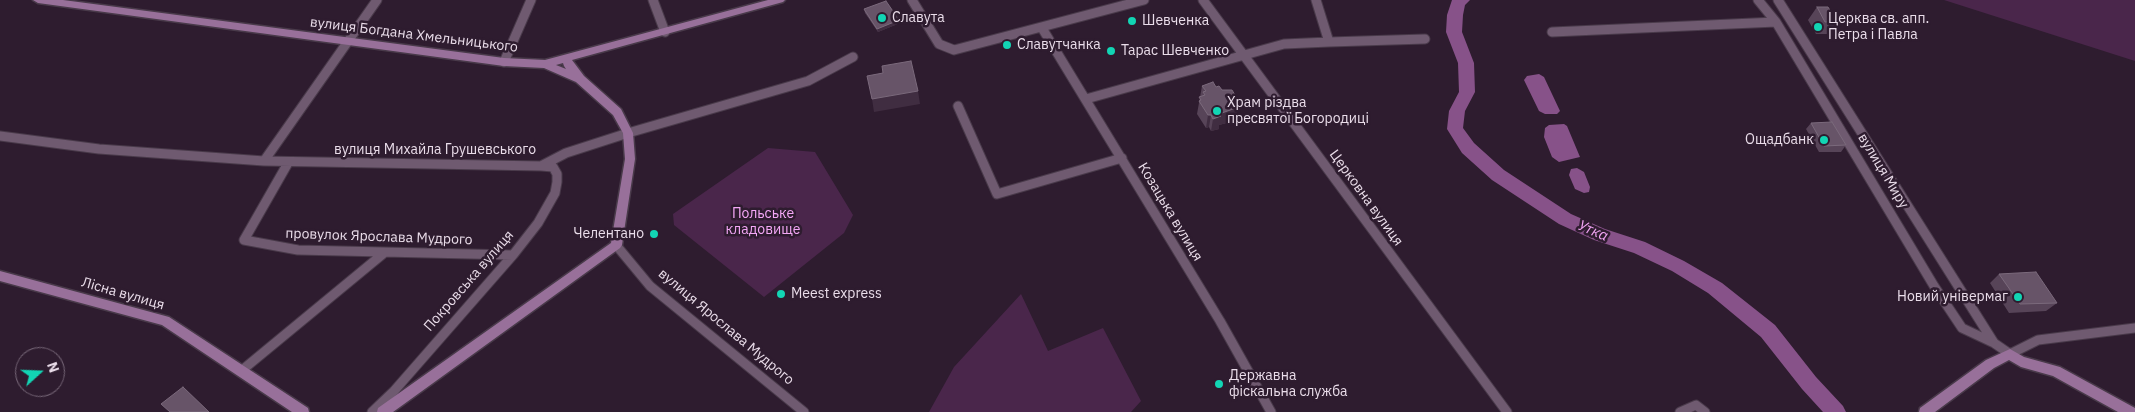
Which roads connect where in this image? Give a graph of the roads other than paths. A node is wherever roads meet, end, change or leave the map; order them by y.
1 (38, 0) edge
2 (377, 0) edge
3 (531, 0) edge
4 (653, 0) edge
5 (780, 0) edge
6 (912, 0) edge
7 (1144, 0) edge
8 (1203, 0) edge
9 (1316, 0) edge
10 (1758, 0) edge
11 (1778, 0) edge
12 (76, 2) edge
13 (1776, 22) junction
14 (1042, 28) junction
15 (665, 32) junction
16 (1552, 32) dead end
17 (1424, 39) dead end
18 (349, 42) junction
19 (1329, 42) junction
20 (583, 54) junction
21 (1244, 54) junction
22 (852, 57) dead end
23 (566, 59) junction
24 (504, 62) junction
25 (546, 64) junction
26 (580, 79) junction
27 (1086, 99) junction
28 (958, 106) dead end
29 (628, 133) junction
30 (0, 136) edge
31 (1122, 158) junction
32 (264, 161) junction
33 (288, 163) junction
34 (541, 166) junction
35 (616, 245) junction
36 (384, 253) junction
37 (513, 254) junction
38 (0, 276) edge
39 (2135, 328) edge
40 (1994, 343) junction
41 (2010, 354) junction
42 (241, 371) junction
43 (303, 412) edge
44 (372, 412) edge
45 (383, 412) edge
46 (804, 412) edge
47 (1271, 412) edge
48 (1507, 412) edge
49 (1680, 412) edge
50 (1705, 412) edge
51 (1925, 412) edge
52 (2130, 412) edge

1 - 12 main road, вулиця Богдана Хмельницького
2 - 18 street
3 - 24 street
4 - 15 street
5 - 15 main road, вулиця Богдана Хмельницького
6 - 14 street
7 - 14 street
8 - 21 street, Церковна вулиця
9 - 19 street
10 - 13 street, вулиця Миру
11 - 40 street, вулиця Миру
12 - 18 main road, вулиця Богдана Хмельницького
13 - 16 street
13 - 40 street, вулиця Миру
14 - 27 street, Козацька вулиця
15 - 20 main road, вулиця Богдана Хмельницького
17 - 19 street
18 - 24 main road, вулиця Богдана Хмельницького
18 - 32 street
19 - 21 street
20 - 23 main road, вулиця Богдана Хмельницького
20 - 26 main road
21 - 27 street
21 - 48 street, Церковна вулиця
22 - 29 street, вулиця Михайла Грушевського
23 - 25 main road, вулиця Богдана Хмельницького
23 - 26 main road
24 - 25 main road, вулиця Богдана Хмельницького
25 - 26 main road
26 - 29 main road
27 - 31 street, Козацька вулиця
28 - 31 street
29 - 34 street, вулиця Михайла Грушевського
29 - 35 main road
30 - 32 street, вулиця Михайла Грушевського
31 - 47 street, Козацька вулиця
32 - 33 street, вулиця Михайла Грушевського
33 - 34 street, вулиця Михайла Грушевського
33 - 36 street, провулок Ярослава Мудрого
34 - 37 street, Покровська вулиця
35 - 45 main road
35 - 46 street, вулиця Ярослава Мудрого
36 - 37 street, провулок Ярослава Мудрого
36 - 42 street
37 - 44 street, Покровська вулиця
38 - 42 main road, Лісна вулиця
39 - 41 street
40 - 41 street, вулиця Миру
41 - 51 main road
41 - 52 main road, вулиця Миру
42 - 43 main road, Лісна вулиця
49 - 50 street

